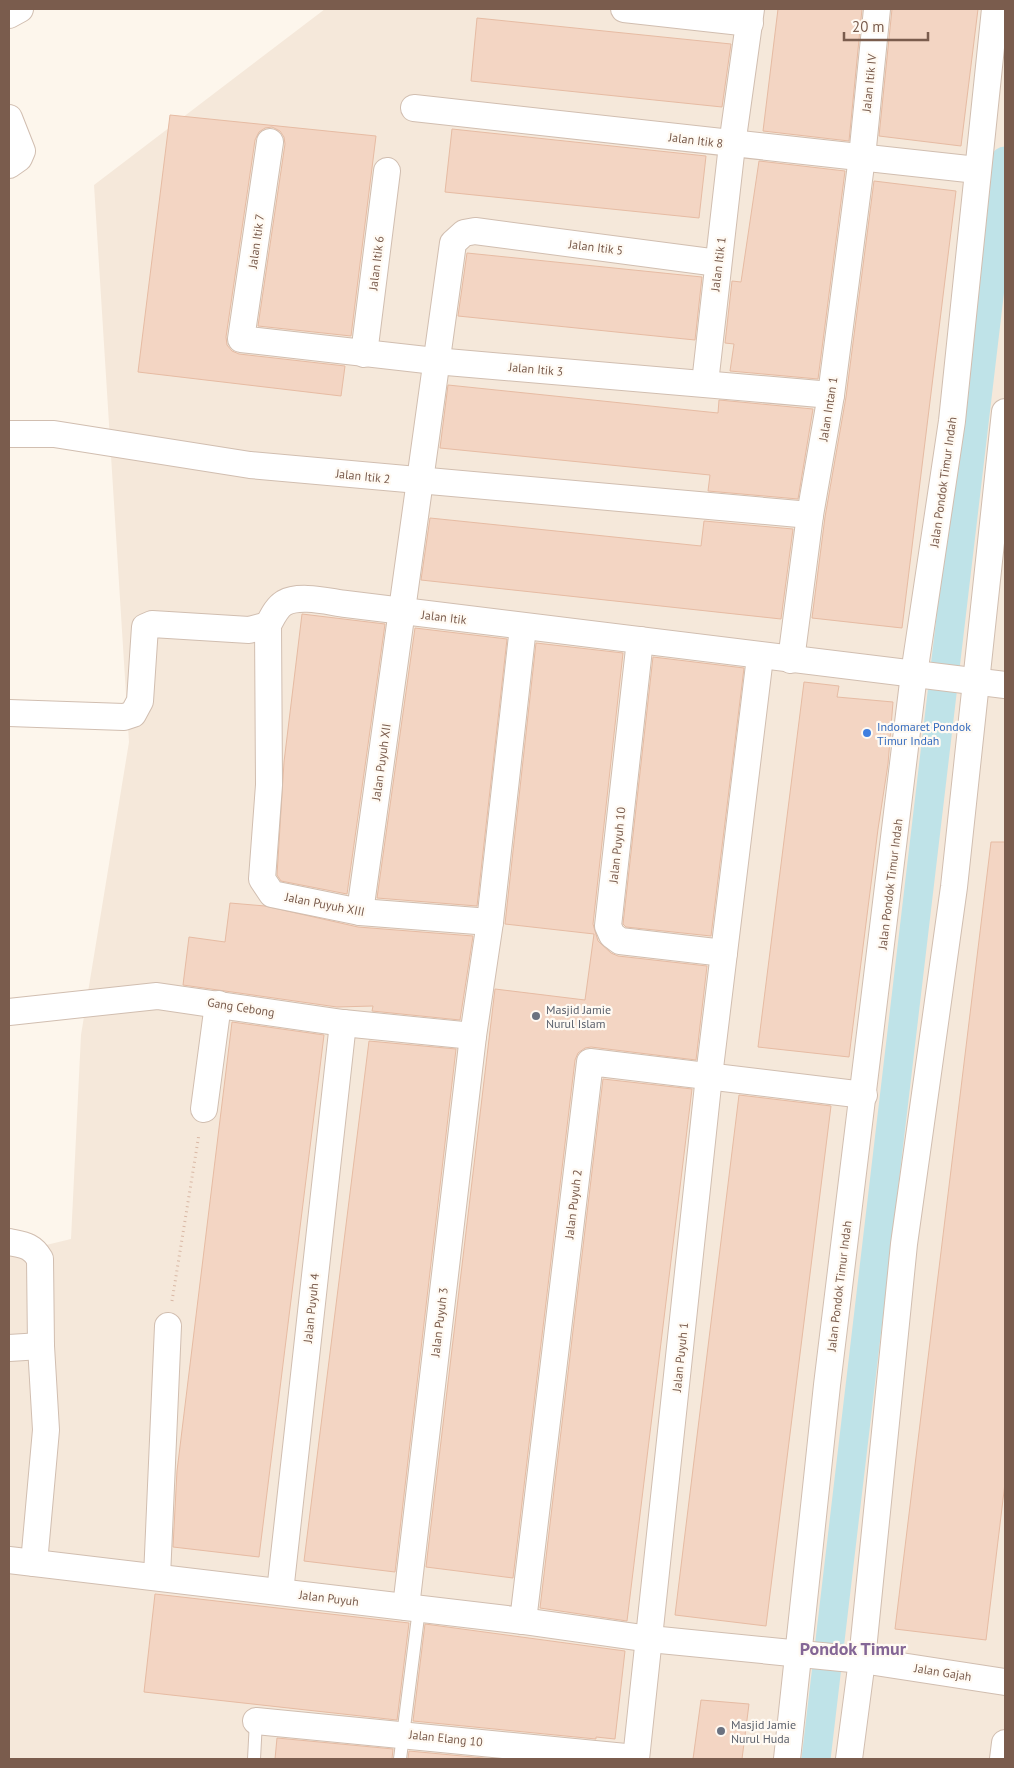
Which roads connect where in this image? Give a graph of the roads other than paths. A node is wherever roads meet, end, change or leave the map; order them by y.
1 (20, 9) edge
2 (624, 9) edge
3 (877, 9) edge
4 (995, 9) edge
5 (9, 15) edge
6 (751, 16) edge
7 (414, 108) dead end
8 (9, 118) edge
9 (270, 142) dead end
10 (732, 145) junction
11 (862, 157) junction
12 (9, 165) edge
13 (977, 170) junction
14 (387, 171) dead end
15 (475, 231) joint
16 (718, 263) junction
17 (241, 339) joint
18 (364, 354) junction
19 (436, 361) junction
20 (705, 382) junction
21 (831, 395) junction
22 (1005, 412) edge
23 (9, 434) edge
24 (419, 482) junction
25 (810, 515) junction
26 (402, 612) junction
27 (268, 625) junction
28 (523, 627) junction
29 (640, 640) junction
30 (760, 656) junction
31 (791, 660) junction
32 (920, 675) junction
33 (969, 681) junction
34 (1005, 686) edge
35 (9, 713) edge
36 (360, 912) junction
37 (490, 922) junction
38 (724, 953) junction
39 (218, 1004) junction
40 (9, 1012) edge
41 (343, 1023) junction
42 (473, 1036) junction
43 (709, 1076) junction
44 (864, 1095) junction
45 (204, 1109) road end
46 (9, 1242) edge
47 (168, 1326) road end
48 (41, 1346) junction
49 (9, 1348) edge
50 (21, 1561) edge
51 (157, 1577) junction
52 (280, 1592) junction
53 (412, 1608) junction
54 (523, 1621) junction
55 (650, 1639) junction
56 (807, 1656) junction
57 (856, 1659) junction
58 (1005, 1682) edge
59 (256, 1721) joint
60 (404, 1734) junction
61 (1005, 1743) edge
62 (636, 1758) edge
63 (254, 1759) edge
64 (400, 1759) edge
65 (787, 1759) edge
66 (849, 1759) edge
67 (1004, 1759) edge

1 - 5 street
2 - 6 street
3 - 11 street, Jalan Itik IV
4 - 13 street, Jalan Pondok Timur Indah
6 - 10 street, Jalan Itik 1
7 - 10 street, Jalan Itik 8
8 - 12 street
9 - 17 street, Jalan Itik 7
10 - 11 street, Jalan Itik 8
10 - 16 street, Jalan Itik 1
11 - 13 street, Jalan Itik 8
11 - 21 street, Jalan Intan 1
13 - 32 street, Jalan Pondok Timur Indah
14 - 18 street, Jalan Itik 6
15 - 16 street, Jalan Itik 5
15 - 19 street, Jalan Puyuh XII
16 - 20 street, Jalan Itik 1
17 - 18 street, Jalan Itik 3
18 - 19 street, Jalan Itik 3
19 - 20 street, Jalan Itik 3
19 - 24 street, Jalan Puyuh XII
20 - 21 street, Jalan Itik 3
21 - 25 street, Jalan Intan 1
22 - 33 street
23 - 24 street, Jalan Itik 2
24 - 25 street, Jalan Itik 2
24 - 26 street, Jalan Puyuh XII
25 - 31 street, Jalan Intan 1
26 - 27 street, Jalan Itik
26 - 28 street, Jalan Itik
26 - 36 street, Jalan Puyuh XII
27 - 35 street
27 - 36 street, Jalan Puyuh XIII
28 - 29 street, Jalan Itik
28 - 37 street, Jalan Puyuh 3
29 - 30 street, Jalan Itik
29 - 38 street, Jalan Puyuh 10
30 - 31 street, Jalan Itik
30 - 38 street, Jalan Puyuh 1
31 - 32 street, Jalan Itik
32 - 33 street, Jalan Itik
32 - 44 street, Jalan Pondok Timur Indah
33 - 34 street, Jalan Itik
33 - 57 street
36 - 37 street, Jalan Puyuh XIII
37 - 42 street, Jalan Puyuh 3
38 - 43 street, Jalan Puyuh 1
39 - 40 street, Gang Cebong
39 - 41 street, Gang Cebong
39 - 45 street
41 - 42 street, Gang Cebong
41 - 52 street, Jalan Puyuh 4
42 - 53 street, Jalan Puyuh 3
43 - 44 street, Jalan Puyuh 2
43 - 54 street, Jalan Puyuh 2
43 - 55 street, Jalan Puyuh 1
44 - 56 street, Jalan Pondok Timur Indah
46 - 48 street
47 - 51 street
48 - 49 street
48 - 50 street
50 - 51 street, Jalan Puyuh
51 - 52 street, Jalan Puyuh
52 - 53 street, Jalan Puyuh
53 - 54 street, Jalan Puyuh
53 - 60 lane
54 - 55 street, Jalan Puyuh
55 - 56 street, Jalan Puyuh
55 - 62 street, Jalan Puyuh 1
56 - 57 street, Jalan Gajah
56 - 65 street, Jalan Pondok Timur Indah
57 - 58 street, Jalan Gajah
57 - 66 street
59 - 60 street, Jalan Elang 10
59 - 63 lane
60 - 62 street, Jalan Elang 10
60 - 64 lane
61 - 67 street

